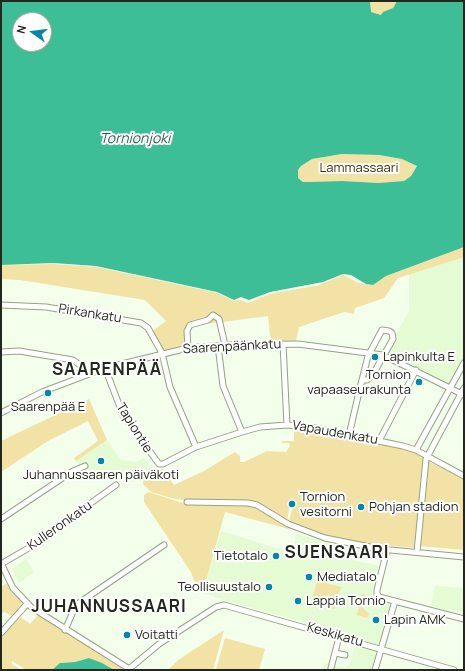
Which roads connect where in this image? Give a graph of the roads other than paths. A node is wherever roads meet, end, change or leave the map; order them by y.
1 (1, 304) edge
2 (283, 344) junction
3 (225, 345) junction
4 (218, 346) junction
5 (188, 348) junction
6 (1, 352) edge
7 (162, 353) junction
8 (369, 353) junction
9 (383, 355) junction
10 (464, 363) edge
11 (104, 368) junction
12 (416, 370) junction
13 (86, 374) junction
14 (362, 380) junction
15 (450, 388) junction
16 (464, 388) edge
17 (463, 395) edge
18 (1, 413) edge
19 (287, 425) junction
20 (242, 432) junction
21 (349, 435) junction
22 (379, 441) junction
23 (196, 447) junction
24 (416, 450) junction
25 (427, 456) junction
26 (159, 464) joint
27 (85, 466) dead end
28 (464, 476) edge
29 (116, 485) dead end
30 (187, 502) dead end
31 (1, 519) edge
32 (164, 545) dead end
33 (387, 550) junction
34 (417, 552) junction
35 (464, 556) edge
36 (1, 563) edge
37 (395, 601) junction
38 (27, 604) junction
39 (464, 619) edge
40 (65, 630) junction
41 (1, 633) edge
42 (339, 636) junction
43 (382, 649) junction
44 (335, 653) junction
45 (344, 655) dead end
46 (331, 668) dead end
47 (130, 670) edge
48 (375, 670) edge
49 (454, 670) edge

1 - 7 street, Pirkankatu
2 - 3 street, Saarenpäänkatu
2 - 8 street, Saarenpäänkatu
2 - 19 street
3 - 4 street, Saarenpäänkatu
3 - 5 street
4 - 5 street, Saarenpäänkatu
4 - 20 street
5 - 7 street, Saarenpäänkatu
6 - 13 street
7 - 11 street, Saarenpäänkatu
7 - 23 street, Pirkankatu
8 - 9 street, Saarenpäänkatu
8 - 9 street
8 - 14 street
9 - 12 street, Saarenpäänkatu
9 - 14 street
10 - 15 street
11 - 13 street, Saarenpäänkatu
11 - 26 street, Tapiontie
12 - 15 street, Saarenpäänkatu
12 - 22 street
13 - 18 street, Saarenpäänkatu
14 - 21 street
15 - 17 street, Saarenpäänkatu
15 - 24 street
16 - 17 street
17 - 25 street
19 - 20 street, Vapaudenkatu
19 - 21 street, Vapaudenkatu
20 - 23 street, Vapaudenkatu
21 - 22 street, Vapaudenkatu
22 - 24 street, Vapaudenkatu
23 - 26 street, Vapaudenkatu
24 - 25 street, Vapaudenkatu
25 - 28 street, Vapaudenkatu
25 - 34 street
27 - 31 street
29 - 36 street, Kulleronkatu
30 - 33 street
32 - 40 street
33 - 34 street
33 - 37 street
34 - 35 street
36 - 38 street
37 - 39 street
37 - 43 street
38 - 40 street
38 - 41 street
40 - 47 street
42 - 43 street, Keskikatu
42 - 44 street
42 - 47 street, Keskikatu
43 - 48 street
43 - 49 street, Keskikatu
44 - 45 street
44 - 46 street

